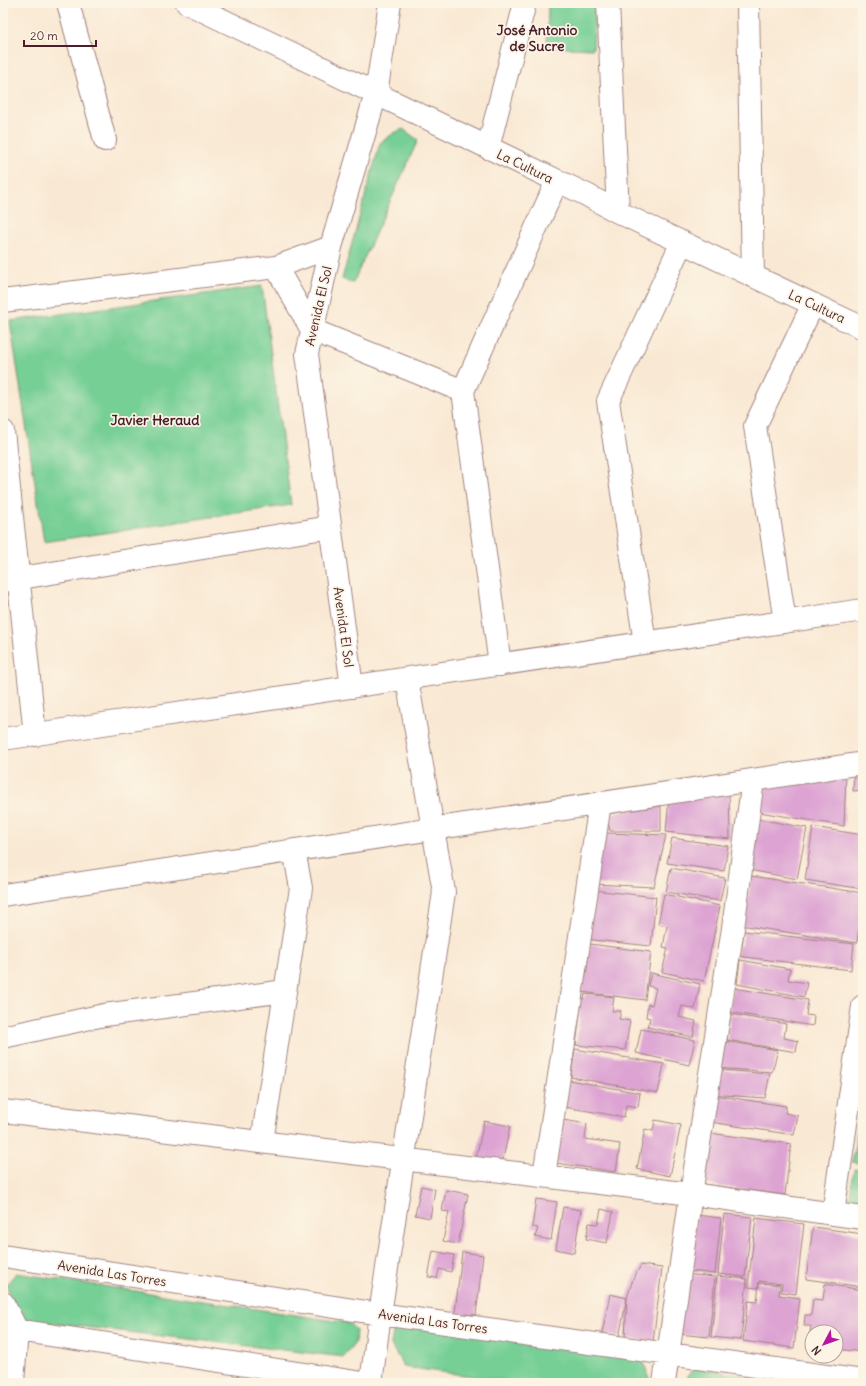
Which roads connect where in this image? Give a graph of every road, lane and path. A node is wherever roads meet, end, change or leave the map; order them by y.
1 (68, 3) edge
2 (187, 3) edge
3 (390, 3) edge
4 (525, 3) edge
5 (608, 3) edge
6 (748, 3) edge
7 (226, 12) edge
8 (376, 94) junction
9 (105, 140) dead end
10 (488, 148) junction
11 (556, 181) junction
12 (618, 212) junction
13 (682, 242) junction
14 (331, 247) junction
15 (276, 267) junction
16 (753, 276) junction
17 (3, 301) edge
18 (813, 304) junction
19 (863, 328) edge
20 (312, 330) junction
21 (462, 391) junction
22 (3, 439) edge
23 (330, 526) junction
24 (11, 580) edge
25 (863, 610) edge
26 (785, 622) junction
27 (645, 643) junction
28 (500, 665) junction
29 (407, 679) junction
30 (352, 687) junction
31 (35, 734) junction
32 (3, 739) edge
33 (863, 763) edge
34 (753, 780) junction
35 (600, 803) junction
36 (434, 829) junction
37 (294, 850) junction
38 (3, 895) edge
39 (286, 991) junction
40 (863, 1006) edge
41 (3, 1037) edge
42 (3, 1110) edge
43 (262, 1142) junction
44 (404, 1159) junction
45 (544, 1176) junction
46 (691, 1194) junction
47 (833, 1214) junction
48 (863, 1218) edge
49 (3, 1256) edge
50 (3, 1303) edge
51 (380, 1314) junction
52 (10, 1328) edge
53 (668, 1353) junction
54 (863, 1381) edge
55 (12, 1383) edge
56 (363, 1383) edge
57 (371, 1383) edge
58 (664, 1383) edge

1 - 9 street
2 - 7 street, La Cultura
3 - 8 street, Avenida El Sol
4 - 10 street
5 - 12 street
6 - 16 street
7 - 8 street, La Cultura
8 - 10 street, La Cultura
8 - 14 street, Avenida El Sol
10 - 11 street, La Cultura
11 - 12 street, La Cultura
11 - 21 street
12 - 13 street, La Cultura
13 - 16 street, La Cultura
13 - 27 street
14 - 15 street
14 - 20 street, Avenida El Sol
15 - 17 street
15 - 20 street
16 - 18 street, La Cultura
18 - 19 street, La Cultura
18 - 26 street
20 - 21 street
20 - 23 street, Avenida El Sol
21 - 28 street
22 - 24 street
23 - 24 street
23 - 30 street, Avenida El Sol
24 - 31 street
25 - 26 street
26 - 27 street
27 - 28 street
28 - 29 street
29 - 30 street
29 - 36 street
30 - 31 street
31 - 32 street
33 - 34 street
34 - 35 street
34 - 46 street
35 - 36 street
35 - 45 street
36 - 37 street
36 - 44 street
37 - 38 street
37 - 39 street
39 - 41 street
39 - 43 street
40 - 47 street
42 - 43 street
43 - 44 street
44 - 45 street
44 - 51 street
45 - 46 street
46 - 47 street
46 - 53 street
47 - 48 street
49 - 51 street, Avenida Las Torres
50 - 52 street
51 - 53 street, Avenida Las Torres
51 - 57 street
52 - 55 street
52 - 56 street
53 - 54 street, Avenida Las Torres
53 - 58 street

